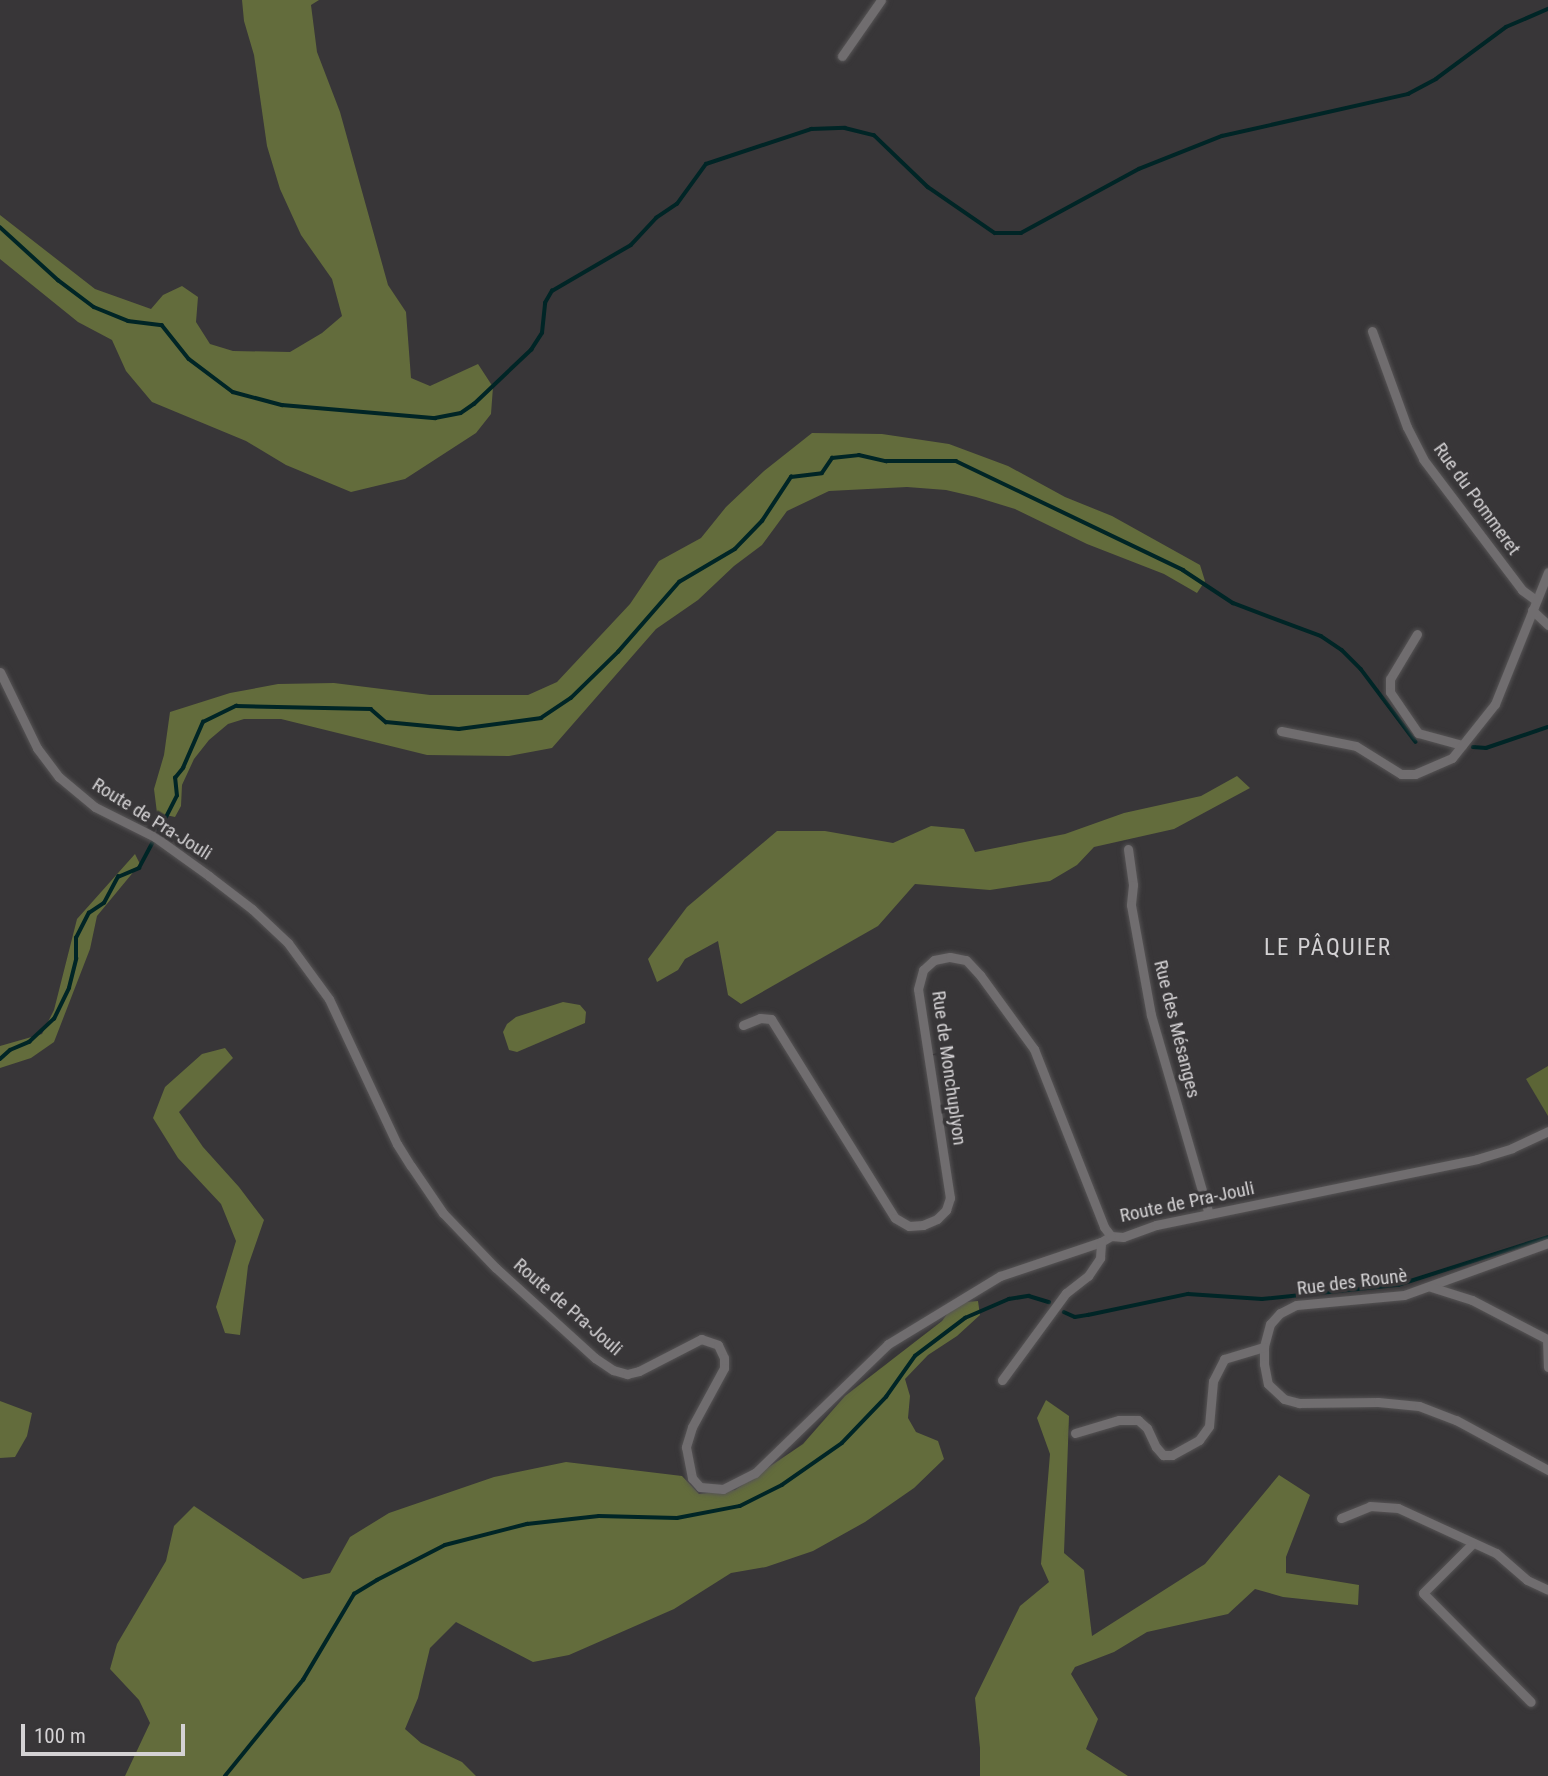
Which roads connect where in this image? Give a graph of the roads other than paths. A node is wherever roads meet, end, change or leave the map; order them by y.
1 (881, 0) edge
2 (842, 56) dead end
3 (1372, 331) dead end
4 (1548, 572) edge
5 (1536, 600) junction
6 (1532, 610) junction
7 (1548, 625) edge
8 (1417, 634) dead end
9 (0, 672) edge
10 (1281, 731) dead end
11 (1462, 745) junction
12 (1128, 849) dead end
13 (743, 1025) dead end
14 (1548, 1131) edge
15 (1209, 1214) junction
16 (1111, 1236) junction
17 (1101, 1242) junction
18 (1548, 1243) edge
19 (1431, 1287) junction
20 (1264, 1347) junction
21 (1548, 1367) edge
22 (1002, 1380) dead end
23 (1075, 1433) dead end
24 (1548, 1470) edge
25 (1341, 1518) dead end
26 (1472, 1544) junction
27 (1548, 1590) edge
28 (1531, 1702) dead end

1 - 2 street
3 - 5 street, Rue du Pommeret
4 - 5 street
5 - 6 street
6 - 7 street
6 - 11 street
8 - 11 street
9 - 17 street, Route de Pra-Jouli
10 - 11 street
12 - 15 street, Rue des Mésanges
13 - 16 street, Rue de Monchuplyon
14 - 15 street, Route de Pra-Jouli
15 - 16 street, Route de Pra-Jouli
16 - 17 street, Route de Pra-Jouli
17 - 22 street
18 - 19 street, Rue des Rounè
19 - 20 street, Rue des Rounè
19 - 21 street
20 - 23 street
20 - 24 street, Rue des Rounè
25 - 26 street
26 - 27 street
26 - 28 street

